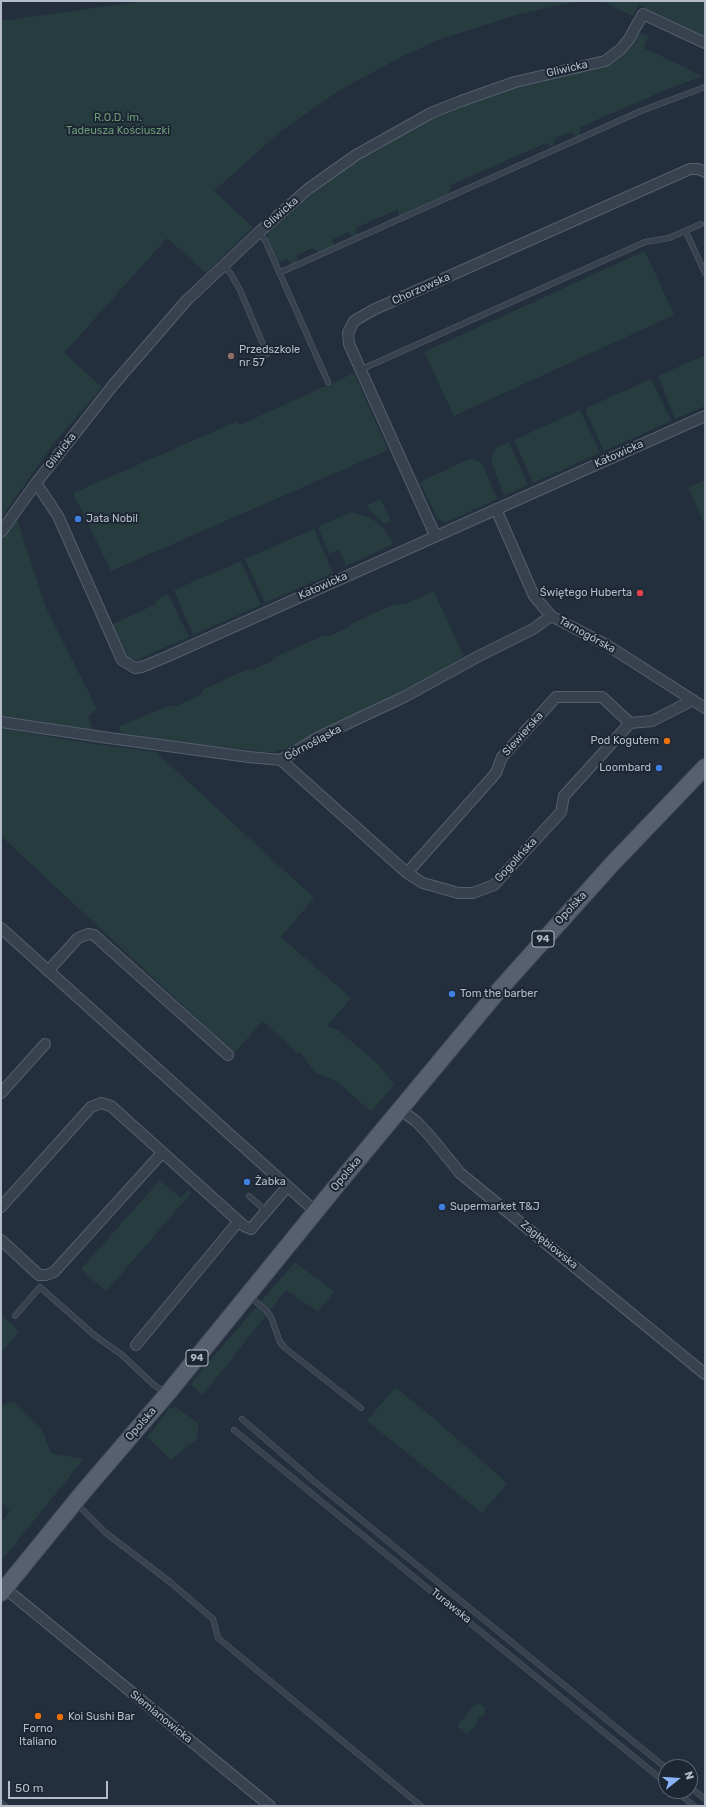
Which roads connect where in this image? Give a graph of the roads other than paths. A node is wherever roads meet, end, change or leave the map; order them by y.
1 (705, 43) edge
2 (705, 87) edge
3 (705, 172) edge
4 (702, 224) dead end
5 (686, 232) junction
6 (258, 233) junction
7 (223, 265) junction
8 (279, 273) junction
9 (705, 273) edge
10 (249, 362) dead end
11 (360, 370) junction
12 (328, 382) dead end
13 (705, 416) edge
14 (36, 483) junction
15 (496, 509) junction
16 (1, 532) edge
17 (436, 536) junction
18 (551, 616) junction
19 (693, 700) junction
20 (705, 708) edge
21 (1, 722) edge
22 (630, 723) junction
23 (281, 760) junction
24 (705, 767) edge
25 (407, 873) junction
26 (1, 928) edge
27 (48, 971) junction
28 (45, 1044) dead end
29 (228, 1055) dead end
30 (1, 1093) edge
31 (400, 1110) junction
32 (162, 1153) junction
33 (287, 1187) junction
34 (249, 1196) dead end
35 (1, 1207) edge
36 (266, 1211) junction
37 (316, 1212) junction
38 (238, 1222) junction
39 (1, 1240) edge
40 (248, 1294) junction
41 (15, 1316) dead end
42 (136, 1345) dead end
43 (705, 1374) edge
44 (168, 1393) junction
45 (361, 1408) dead end
46 (242, 1420) dead end
47 (234, 1430) dead end
48 (75, 1502) junction
49 (2, 1589) edge
50 (658, 1761) edge
51 (658, 1776) edge
52 (686, 1799) edge
53 (1, 1803) edge
54 (5, 1806) edge
55 (270, 1806) edge
56 (421, 1806) edge
57 (694, 1806) edge

1 - 6 street, Gliwicka
2 - 8 lane
3 - 11 street, Chorzowska
4 - 5 lane
5 - 9 lane
5 - 11 lane
6 - 7 street, Gliwicka
6 - 8 lane
7 - 10 lane
7 - 14 street, Gliwicka
8 - 12 lane
11 - 17 street, Chorzowska
13 - 15 street, Katowicka
14 - 16 street, Gliwicka
14 - 17 street, Katowicka
15 - 17 street, Katowicka
15 - 18 street, Tarnogórska
18 - 19 street, Tarnogórska
18 - 23 street, Górnośląska
19 - 20 street, Tarnogórska
19 - 22 street
21 - 23 street, Górnośląska
22 - 25 street, Gogolińska
22 - 25 street, Siewierska
23 - 25 street, Gogolińska
24 - 31 main road, Opolska / 94
26 - 27 street
27 - 29 street
27 - 33 street
28 - 30 street
31 - 37 main road, Opolska / 94
31 - 43 street, Zagłębiowska
32 - 35 street
32 - 38 street
32 - 39 street
33 - 36 street
33 - 37 street
34 - 36 lane
36 - 38 street
37 - 40 main road, Opolska / 94
38 - 42 street
40 - 44 main road, Opolska / 94
40 - 45 lane
41 - 44 lane
44 - 48 main road, Opolska / 94
46 - 50 lane
47 - 51 lane, Turawska
48 - 49 main road, Opolska / 94
48 - 56 lane
49 - 55 street, Siemianowicka
52 - 57 lane
53 - 54 lane

